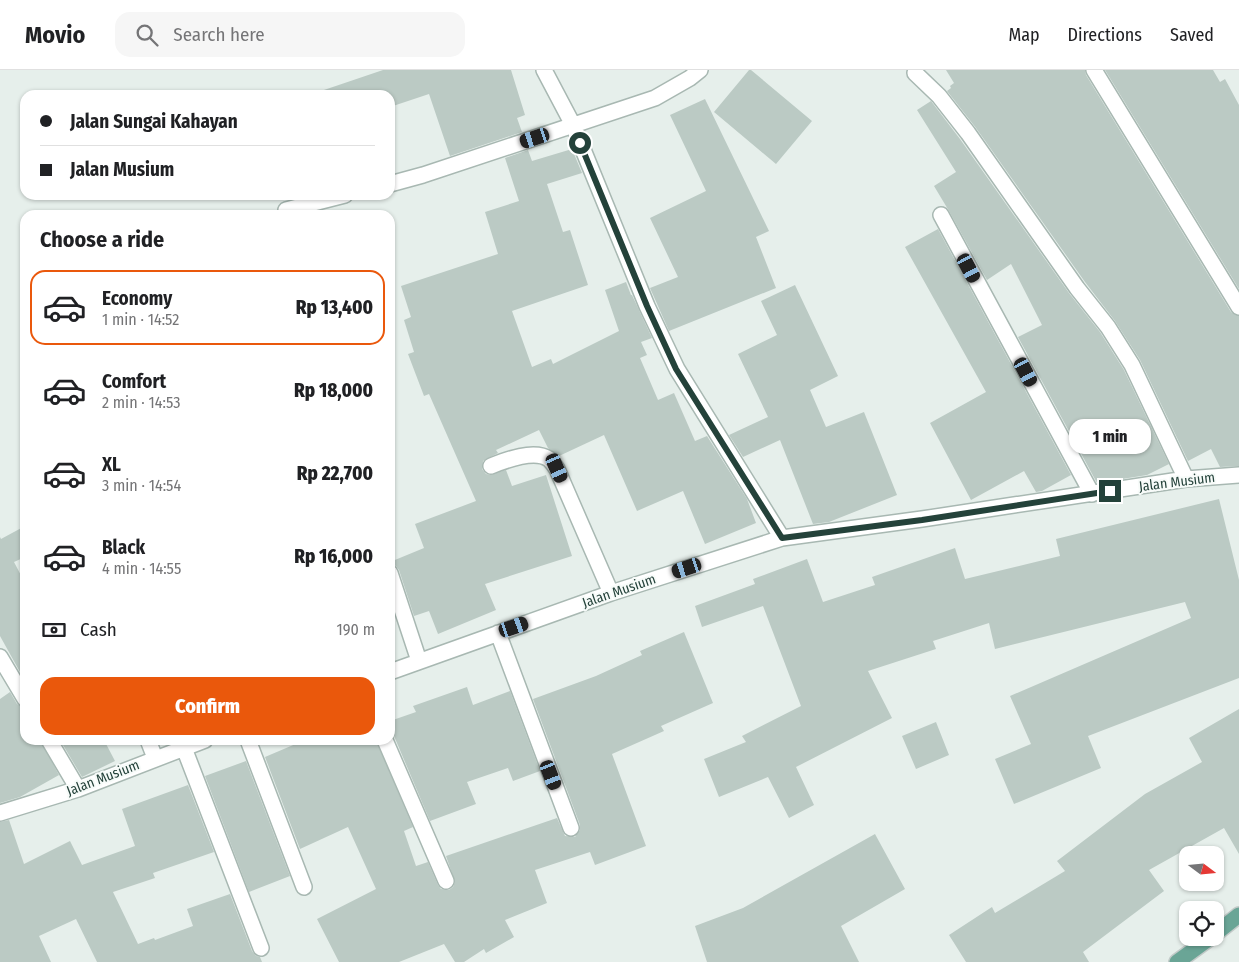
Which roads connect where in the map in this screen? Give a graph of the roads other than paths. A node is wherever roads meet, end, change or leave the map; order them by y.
1 (544, 70) edge
2 (700, 70) edge
3 (1094, 70) edge
4 (914, 73) dead end
5 (573, 125) junction
6 (395, 183) edge
7 (325, 200) edge
8 (286, 210) dead end
9 (941, 215) dead end
10 (1239, 307) edge
11 (491, 466) dead end
12 (1239, 475) edge
13 (1186, 479) junction
14 (1092, 494) junction
15 (782, 538) junction
16 (395, 588) edge
17 (611, 593) junction
18 (498, 633) junction
19 (0, 657) edge
20 (419, 661) junction
21 (395, 670) edge
22 (20, 691) edge
23 (52, 745) edge
24 (150, 745) edge
25 (192, 745) edge
26 (250, 745) edge
27 (387, 745) edge
28 (184, 748) junction
29 (155, 758) junction
30 (78, 789) junction
31 (0, 813) edge
32 (571, 828) dead end
33 (446, 881) dead end
34 (304, 887) dead end
35 (1239, 916) edge
36 (1224, 927) edge
37 (1199, 946) edge
38 (261, 948) dead end
39 (1177, 962) edge

1 - 5 street
2 - 5 street
3 - 10 street
4 - 13 street
5 - 6 street
5 - 15 street
7 - 8 street
9 - 14 street
11 - 17 street
12 - 13 street, Jalan Musium
13 - 14 street, Jalan Musium
14 - 15 street, Jalan Musium
15 - 17 street, Jalan Musium
16 - 20 street
17 - 18 street, Jalan Musium
18 - 20 street, Jalan Musium
18 - 32 street
19 - 22 street
20 - 21 street, Jalan Musium
23 - 30 street
24 - 29 street
25 - 28 street, Jalan Musium
26 - 34 street
27 - 33 street
28 - 29 street, Jalan Musium
28 - 38 street
29 - 30 street, Jalan Musium
30 - 31 street, Jalan Musium
35 - 36 main road
37 - 39 main road

